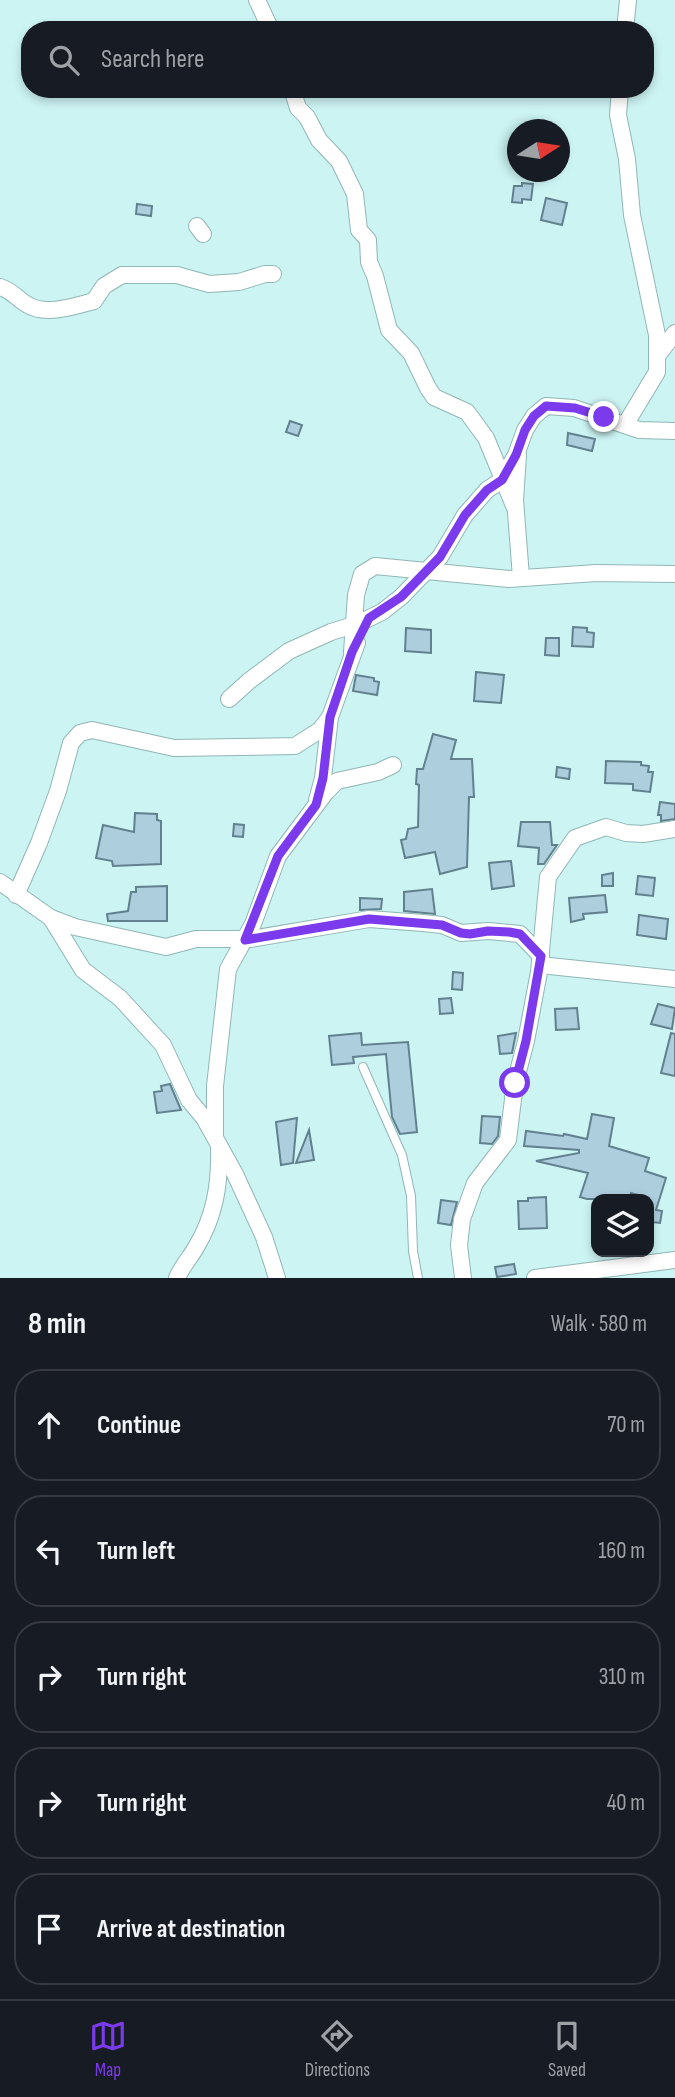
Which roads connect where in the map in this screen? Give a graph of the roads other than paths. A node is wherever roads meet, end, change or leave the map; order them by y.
1 (257, 0) edge
2 (628, 0) edge
3 (267, 21) edge
4 (626, 21) edge
5 (295, 98) edge
6 (619, 98) edge
7 (273, 274) dead end
8 (0, 287) edge
9 (675, 333) edge
10 (657, 356) junction
11 (625, 425) junction
12 (675, 431) edge
13 (518, 449) junction
14 (502, 480) junction
15 (515, 508) junction
16 (425, 572) junction
17 (675, 574) edge
18 (521, 577) junction
19 (362, 622) junction
20 (229, 699) dead end
21 (330, 717) junction
22 (393, 765) dead end
23 (316, 805) junction
24 (675, 829) edge
25 (0, 882) edge
26 (16, 895) junction
27 (51, 918) junction
28 (245, 940) junction
29 (541, 960) junction
30 (675, 979) edge
31 (363, 1068) dead end
32 (217, 1140) junction
33 (675, 1260) edge
34 (177, 1278) edge
35 (278, 1278) edge
36 (418, 1278) edge
37 (463, 1278) edge
38 (535, 1278) edge

1 - 3 street
2 - 4 street
5 - 14 street
6 - 10 street
7 - 8 street
9 - 10 street
10 - 11 street
11 - 12 street
11 - 13 street
13 - 14 street
13 - 15 street
14 - 15 street
14 - 16 street
15 - 18 street
16 - 18 street
16 - 19 street
16 - 19 street
17 - 18 street
19 - 20 street
19 - 21 street
21 - 23 street
21 - 26 street
22 - 23 street
23 - 28 street
24 - 29 street
25 - 26 street
26 - 27 street
27 - 28 street
27 - 32 street
28 - 29 street
28 - 32 street
29 - 30 street
29 - 37 street
31 - 36 lane
32 - 34 street
32 - 35 street
33 - 38 street

